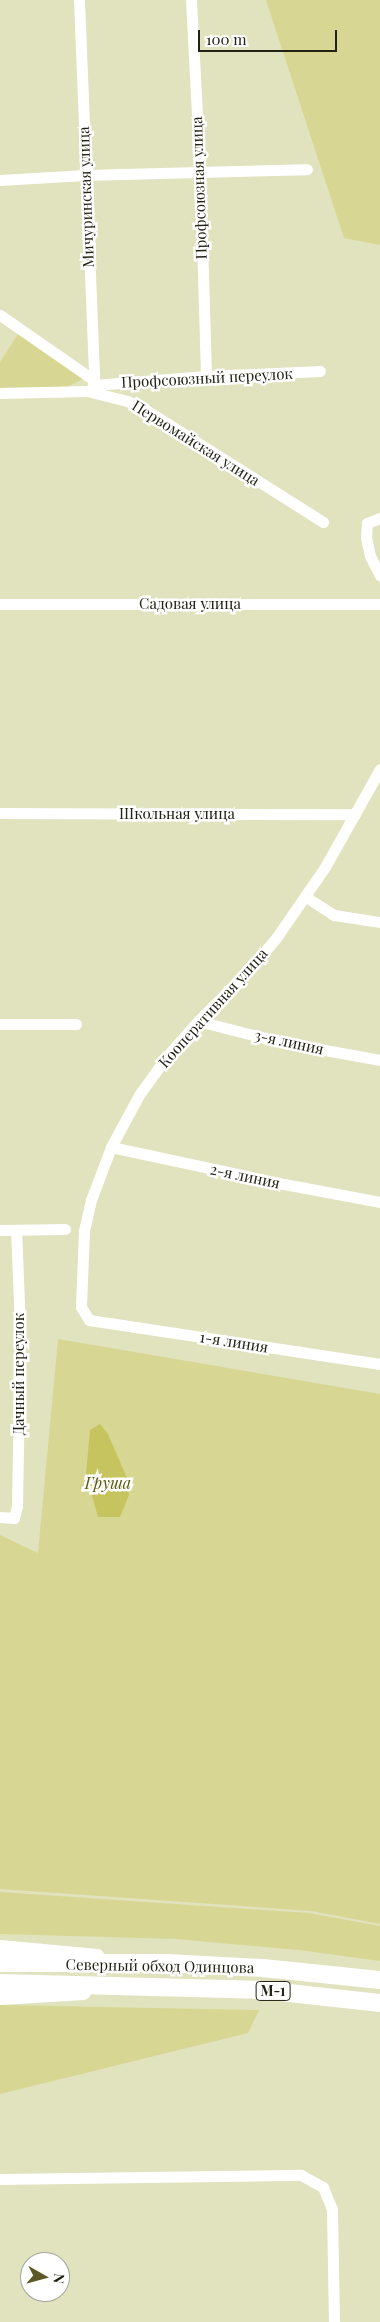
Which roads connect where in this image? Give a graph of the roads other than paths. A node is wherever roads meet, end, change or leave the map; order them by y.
1 (79, 0) edge
2 (191, 0) edge
3 (307, 169) dead end
4 (200, 173) junction
5 (85, 175) junction
6 (0, 180) edge
7 (0, 315) edge
8 (320, 372) dead end
9 (206, 376) junction
10 (92, 385) junction
11 (0, 393) edge
12 (380, 518) edge
13 (323, 522) dead end
14 (380, 576) edge
15 (0, 604) edge
16 (380, 604) edge
17 (380, 769) edge
18 (0, 813) edge
19 (355, 814) junction
20 (306, 897) junction
21 (380, 922) edge
22 (198, 1021) junction
23 (0, 1024) edge
24 (76, 1024) dead end
25 (380, 1060) edge
26 (112, 1147) junction
27 (380, 1202) edge
28 (65, 1229) dead end
29 (0, 1230) edge
30 (16, 1230) junction
31 (88, 1320) joint
32 (380, 1364) edge
33 (0, 1517) edge
34 (0, 1946) edge
35 (0, 1963) edge
36 (166, 1963) junction
37 (380, 1980) edge
38 (0, 1983) edge
39 (166, 1988) junction
40 (0, 1997) edge
41 (380, 2003) edge
42 (0, 2179) edge
43 (334, 2322) edge

1 - 5 street, Мичуринская улица
2 - 4 street, Профсоюзная улица
3 - 4 street
4 - 5 street
4 - 9 street, Профсоюзная улица
5 - 6 street
5 - 10 street, Мичуринская улица
7 - 10 street
8 - 9 street, Профсоюзный переулок
9 - 10 street, Профсоюзный переулок
10 - 11 street, Первомайская улица
10 - 13 street, Первомайская улица
12 - 14 street
15 - 16 street, Садовая улица
17 - 19 street, Кооперативная улица
18 - 19 street, Школьная улица
19 - 20 street, Кооперативная улица
20 - 21 street
20 - 22 street, Кооперативная улица
22 - 25 street, 3-я линия
22 - 26 street, Кооперативная улица
23 - 24 street
26 - 27 street, 2-я линия
26 - 31 street, Кооперативная улица
28 - 30 street
29 - 30 street
30 - 33 street, Дачный переулок
31 - 32 street, 1-я линия
34 - 36 main road
35 - 36 highway, Северный обход Одинцова / М-1
36 - 37 highway, Северный обход Одинцова / М-1
38 - 39 highway, Северный обход Одинцова / М-1
39 - 40 main road
39 - 41 highway, Северный обход Одинцова / М-1
42 - 43 street

